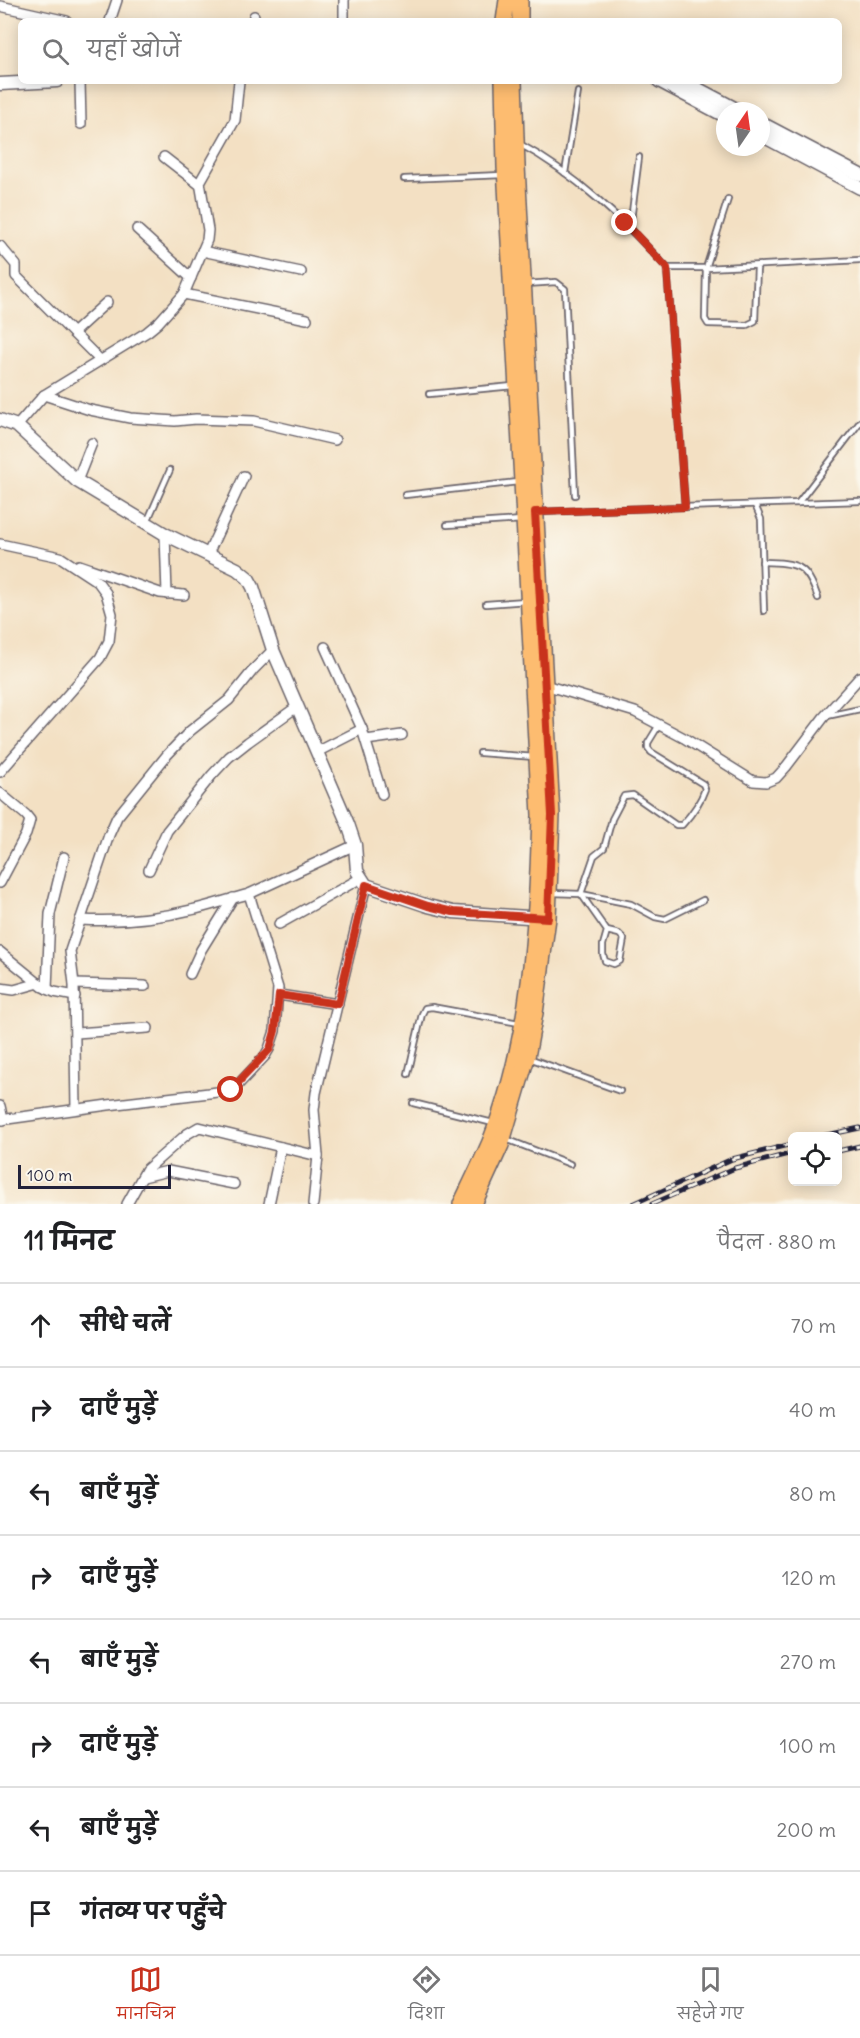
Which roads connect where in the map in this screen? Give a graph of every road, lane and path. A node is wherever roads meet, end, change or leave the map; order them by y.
1 (117, 0) edge
2 (344, 0) edge
3 (507, 0) edge
4 (520, 0) edge
5 (0, 6) edge
6 (54, 18) edge
7 (111, 18) edge
8 (344, 18) edge
9 (504, 18) edge
10 (520, 18) edge
11 (18, 83) edge
12 (0, 84) edge
13 (81, 84) edge
14 (239, 84) edge
15 (503, 84) edge
16 (514, 84) edge
17 (665, 84) edge
18 (689, 84) edge
19 (578, 92) dead end
20 (723, 102) edge
21 (716, 111) edge
22 (81, 124) dead end
23 (770, 128) edge
24 (770, 140) edge
25 (516, 141) junction
26 (164, 157) dead end
27 (639, 157) dead end
28 (565, 173) junction
29 (506, 175) junction
30 (860, 176) edge
31 (404, 179) dead end
32 (200, 185) junction
33 (860, 188) edge
34 (728, 199) dead end
35 (137, 228) dead end
36 (630, 228) junction
37 (0, 246) edge
38 (202, 251) junction
39 (860, 260) edge
40 (757, 266) junction
41 (667, 268) junction
42 (706, 268) junction
43 (301, 272) dead end
44 (191, 278) junction
45 (523, 285) junction
46 (184, 294) junction
47 (107, 302) dead end
48 (308, 319) dead end
49 (73, 333) junction
50 (100, 360) junction
51 (517, 386) junction
52 (429, 394) dead end
53 (44, 395) junction
54 (0, 420) edge
55 (860, 422) edge
56 (17, 426) junction
57 (335, 440) dead end
58 (92, 443) dead end
59 (170, 470) dead end
60 (243, 476) dead end
61 (77, 481) junction
62 (522, 482) junction
63 (405, 495) dead end
64 (575, 495) dead end
65 (860, 501) edge
66 (798, 503) junction
67 (756, 505) junction
68 (685, 507) junction
69 (530, 516) junction
70 (146, 522) junction
71 (447, 525) dead end
72 (165, 534) junction
73 (0, 544) edge
74 (208, 554) junction
75 (60, 557) junction
76 (762, 562) junction
77 (167, 594) junction
78 (184, 595) dead end
79 (818, 598) dead end
80 (529, 601) junction
81 (486, 604) dead end
82 (764, 611) dead end
83 (325, 647) dead end
84 (273, 650) junction
85 (860, 677) edge
86 (545, 685) junction
87 (298, 706) junction
88 (860, 709) edge
89 (824, 717) junction
90 (659, 725) junction
91 (362, 729) junction
92 (402, 735) dead end
93 (366, 740) junction
94 (317, 752) junction
95 (480, 753) dead end
96 (537, 758) junction
97 (0, 772) edge
98 (0, 793) edge
99 (382, 794) dead end
100 (355, 845) junction
101 (64, 857) dead end
102 (149, 870) dead end
103 (363, 881) junction
104 (0, 883) edge
105 (549, 893) junction
106 (249, 894) junction
107 (581, 894) junction
108 (233, 898) junction
109 (703, 900) dead end
110 (543, 918) junction
111 (80, 920) junction
112 (279, 924) dead end
113 (607, 931) junction
114 (0, 952) edge
115 (190, 974) dead end
116 (74, 984) junction
117 (43, 986) junction
118 (145, 986) dead end
119 (0, 988) edge
120 (279, 995) junction
121 (75, 996) junction
122 (338, 1004) junction
123 (521, 1024) junction
124 (148, 1028) dead end
125 (76, 1033) junction
126 (527, 1057) junction
127 (408, 1074) dead end
128 (620, 1091) dead end
129 (413, 1102) dead end
130 (0, 1106) edge
131 (76, 1109) junction
132 (1, 1120) edge
133 (496, 1124) junction
134 (503, 1138) junction
135 (281, 1147) junction
136 (318, 1156) junction
137 (570, 1164) dead end
138 (142, 1176) junction
139 (234, 1184) dead end
140 (127, 1204) edge
141 (270, 1204) edge
142 (313, 1204) edge
143 (461, 1204) edge
144 (474, 1204) edge

1 - 7 street
2 - 8 street
3 - 9 main road
4 - 10 main road
5 - 6 street
11 - 12 street
13 - 22 street
14 - 32 street
15 - 29 main road
16 - 25 main road
17 - 21 street
18 - 20 street
19 - 28 lane
23 - 30 street
24 - 33 street
25 - 28 lane
25 - 45 main road
26 - 32 street
27 - 36 lane
28 - 36 lane
29 - 31 lane
29 - 51 main road
32 - 38 street
34 - 42 lane
35 - 44 street
36 - 41 lane
37 - 49 street
38 - 43 street
38 - 44 street
39 - 40 lane
40 - 42 lane
40 - 42 lane
41 - 42 lane
41 - 68 lane
44 - 46 street
45 - 64 lane
45 - 69 main road
46 - 48 street
46 - 50 street
47 - 49 street
49 - 50 street
50 - 53 street
51 - 52 lane
51 - 62 main road
53 - 56 street
53 - 57 street
54 - 56 street
55 - 66 lane
56 - 61 street
58 - 61 street
59 - 70 lane
60 - 74 street
61 - 70 street
62 - 63 lane
62 - 69 main road
65 - 66 lane
66 - 67 lane
67 - 68 lane
67 - 76 lane
68 - 69 lane
69 - 71 lane
69 - 80 main road
69 - 86 main road
70 - 72 street
72 - 74 street
72 - 77 street
73 - 75 street
74 - 84 street
75 - 77 street
75 - 97 street
76 - 79 lane
76 - 82 lane
77 - 78 street
80 - 81 lane
80 - 96 main road
83 - 91 street
84 - 87 street
84 - 111 street
85 - 89 street
86 - 90 street
86 - 105 main road
87 - 94 street
87 - 102 street
88 - 89 lane
89 - 90 street
90 - 107 lane
91 - 93 street
91 - 94 street
92 - 93 street
93 - 99 street
94 - 100 street
95 - 96 lane
96 - 110 main road
98 - 104 street
100 - 103 street
100 - 106 street
101 - 117 street
103 - 110 street
103 - 112 street
103 - 122 street
105 - 107 lane
105 - 110 main road
106 - 108 street
106 - 120 street
107 - 109 lane
107 - 113 lane
108 - 111 street
108 - 115 street
110 - 123 main road
110 - 126 main road
111 - 116 street
113 - 113 lane
114 - 117 street
116 - 118 street
116 - 121 street
117 - 119 street
117 - 121 street
120 - 122 street
120 - 131 street
121 - 125 street
122 - 136 street
123 - 127 lane
123 - 133 main road
124 - 125 street
125 - 131 street
126 - 128 lane
126 - 134 main road
129 - 133 lane
130 - 132 street
131 - 132 street
133 - 143 main road
134 - 137 lane
134 - 144 main road
135 - 136 street
135 - 138 street
135 - 141 street
136 - 142 street
138 - 139 street
138 - 140 street

